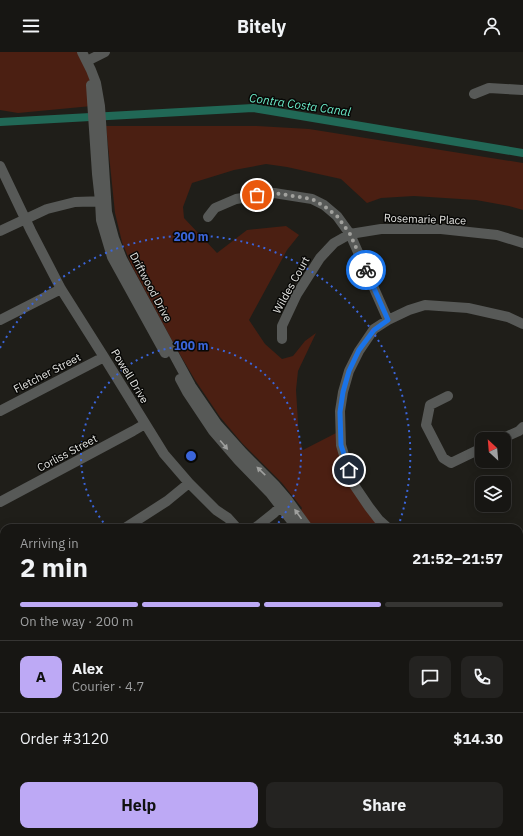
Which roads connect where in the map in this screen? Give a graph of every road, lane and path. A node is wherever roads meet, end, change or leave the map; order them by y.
1 (105, 52) edge
2 (85, 56) edge
3 (523, 90) edge
4 (474, 94) dead end
5 (0, 166) edge
6 (103, 201) junction
7 (208, 217) dead end
8 (25, 219) junction
9 (0, 231) edge
10 (350, 234) junction
11 (523, 243) edge
12 (61, 289) junction
13 (0, 320) edge
14 (388, 320) junction
15 (523, 324) edge
16 (282, 339) dead end
17 (104, 357) junction
18 (448, 396) dead end
19 (0, 411) edge
20 (145, 424) junction
21 (523, 427) edge
22 (511, 435) edge
23 (475, 451) edge
24 (189, 483) junction
25 (0, 502) edge
26 (284, 503) junction
27 (131, 524) edge
28 (233, 524) edge
29 (260, 524) edge
30 (295, 524) edge
31 (304, 524) edge
32 (384, 524) edge

1 - 2 street
2 - 6 street, Driftwood Drive
3 - 4 street
5 - 8 street, Powell Drive
6 - 8 street
6 - 26 street, Driftwood Drive
7 - 10 street
8 - 9 street
8 - 12 street, Powell Drive
10 - 11 street, Rosemarie Place
10 - 14 street
10 - 16 street, Wildes Court
12 - 13 street
12 - 17 street, Powell Drive
14 - 15 street
14 - 32 street
17 - 19 street, Fletcher Street
17 - 20 street, Powell Drive
18 - 23 street
20 - 24 street, Powell Drive
20 - 25 street, Corliss Street
21 - 22 street
24 - 27 street
24 - 28 street, Powell Drive
26 - 29 street
26 - 30 street, Driftwood Drive
31 -> 26 street, Driftwood Drive

